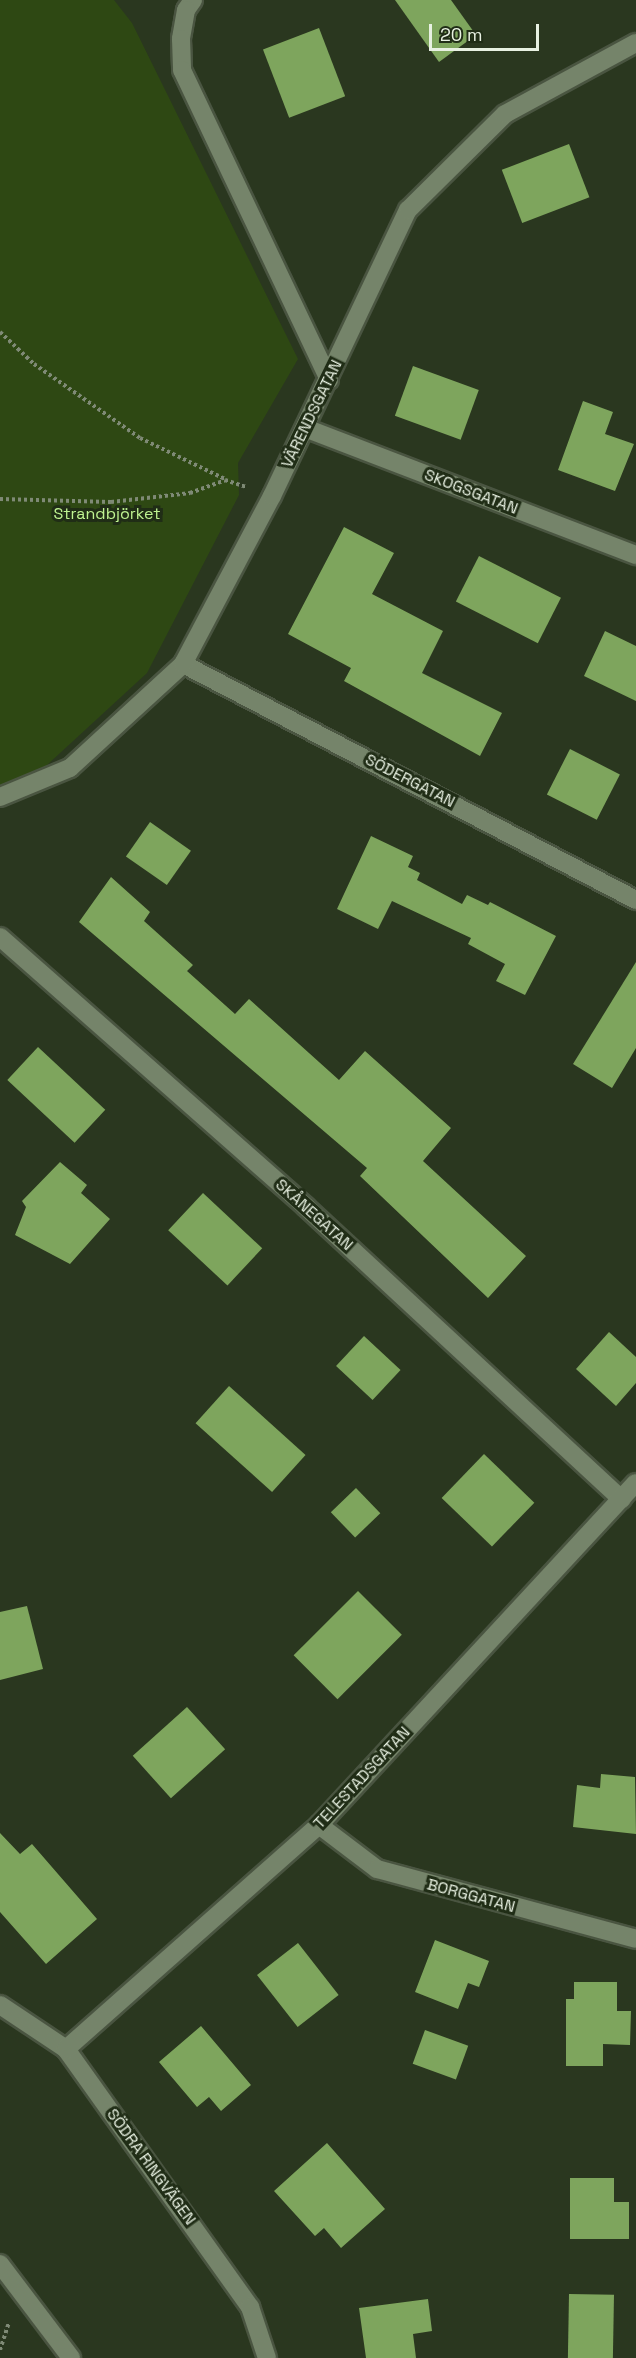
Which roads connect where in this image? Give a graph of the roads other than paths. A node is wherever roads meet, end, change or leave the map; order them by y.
1 (194, 0) edge
2 (636, 43) edge
3 (329, 380) junction
4 (305, 428) junction
5 (636, 555) edge
6 (183, 664) junction
7 (0, 797) edge
8 (636, 900) edge
9 (0, 937) edge
10 (636, 1483) edge
11 (621, 1499) junction
12 (319, 1825) junction
13 (636, 1939) edge
14 (0, 2005) edge
15 (66, 2049) junction
16 (0, 2264) edge
17 (71, 2358) edge
18 (267, 2358) edge

1 - 3 street
2 - 3 street, VÄRENDSGATAN
3 - 4 street, VÄRENDSGATAN
4 - 5 street, SKOGSGATAN
4 - 6 street, VÄRENDSGATAN
6 - 7 street, VÄRENDSGATAN
6 - 8 street, SÖDERGATAN
9 - 11 street, SKÅNEGATAN
10 - 11 street, TELESTADSGATAN
11 - 12 street, TELESTADSGATAN
12 - 13 street, BORGGATAN
12 - 15 street, TELESTADSGATAN
14 - 15 street, SÖDRA RINGVÄGEN
15 - 18 street, SÖDRA RINGVÄGEN
16 - 17 street

